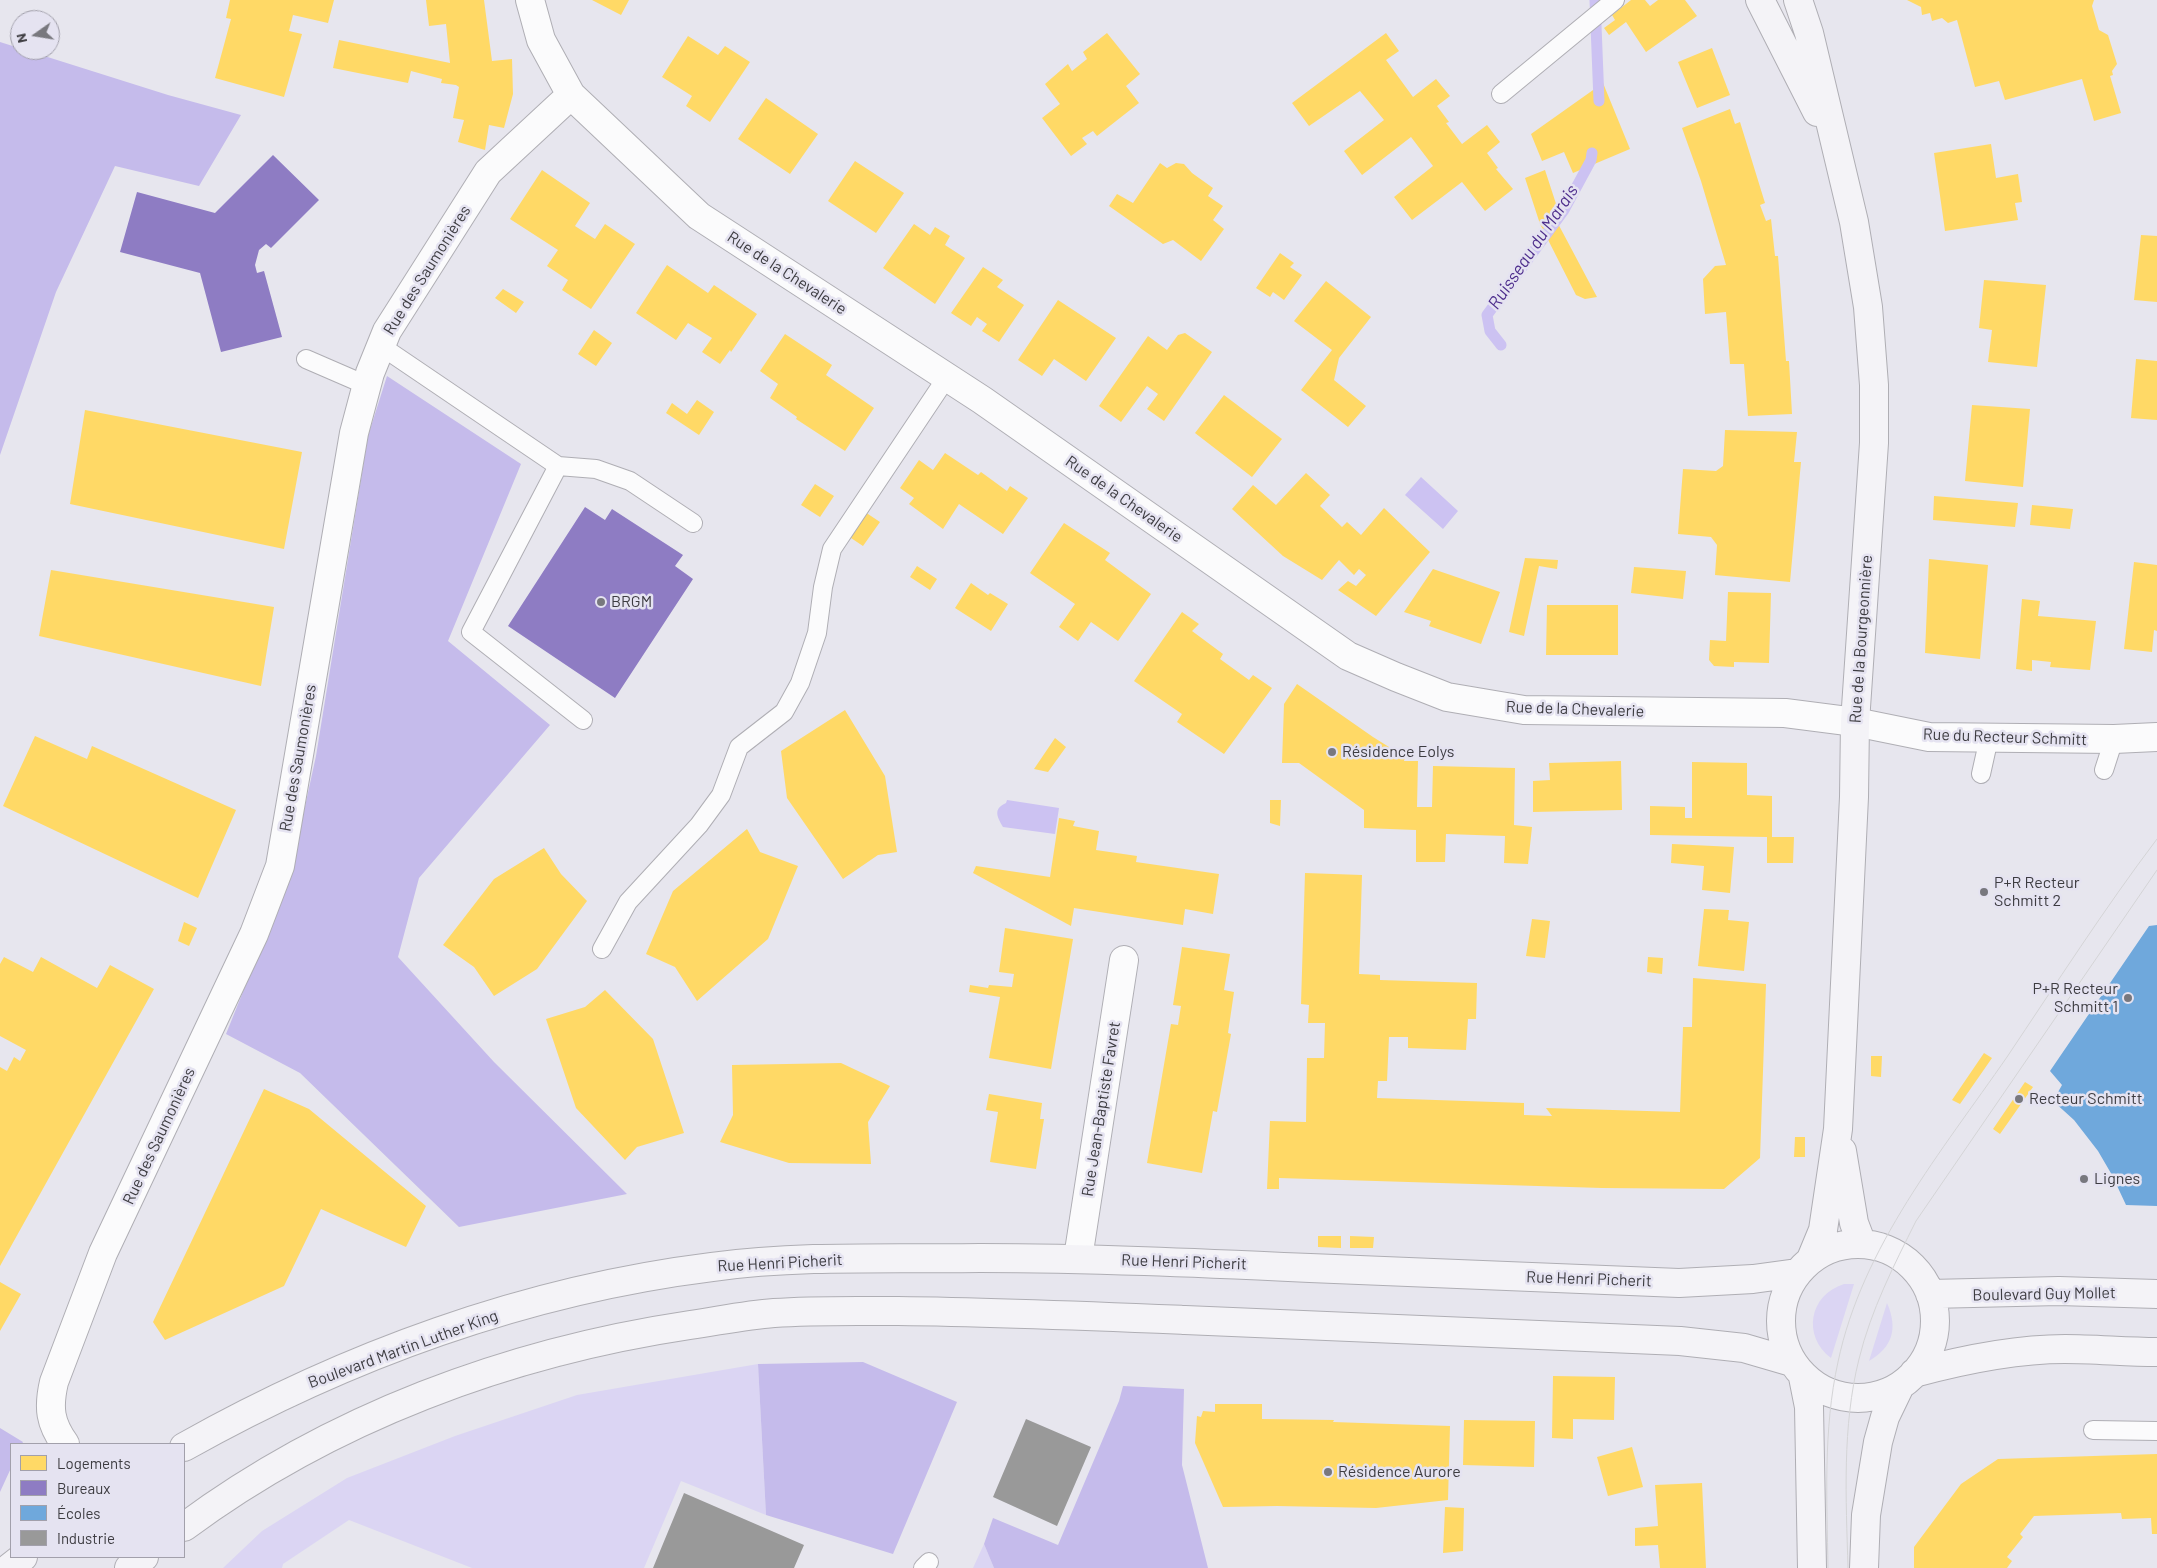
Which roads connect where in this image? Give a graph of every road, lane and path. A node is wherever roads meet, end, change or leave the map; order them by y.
1 (530, 0) edge
2 (1615, 0) edge
3 (1760, 0) edge
4 (1798, 0) edge
5 (1501, 94) dead end
6 (571, 95) junction
7 (1836, 151) junction
8 (381, 346) junction
9 (306, 359) dead end
10 (948, 377) junction
11 (366, 385) junction
12 (558, 466) junction
13 (693, 523) dead end
14 (583, 720) dead end
15 (1855, 722) junction
16 (2157, 737) edge
17 (1989, 738) junction
18 (2114, 740) junction
19 (2104, 770) dead end
20 (1981, 774) dead end
21 (602, 949) dead end
22 (1124, 960) dead end
23 (1838, 1129) junction
24 (1862, 1244) junction
25 (1078, 1258) junction
26 (1804, 1266) junction
27 (573, 1292) joint
28 (1930, 1294) junction
29 (2157, 1294) edge
30 (2157, 1352) edge
31 (1798, 1369) junction
32 (1906, 1380) junction
33 (2093, 1430) dead end
34 (2157, 1431) edge
35 (64, 1443) edge
36 (185, 1445) edge
37 (185, 1526) edge
38 (22, 1558) edge
39 (143, 1558) edge
40 (9, 1568) edge
41 (129, 1568) edge
42 (1812, 1568) edge
43 (1864, 1568) edge

1 - 6 street, Rue de la Chevalerie
2 - 5 lane
3 - 7 main road, Rue de la Bourgeonnière
4 - 7 main road, Rue de la Bourgeonnière
6 - 8 street, Rue des Saumonières
6 - 10 street, Rue de la Chevalerie
7 - 15 main road, Rue de la Bourgeonnière
8 - 11 street, Rue des Saumonières
8 - 12 lane
9 - 11 lane
10 - 15 street, Rue de la Chevalerie
10 - 21 lane
11 - 35 street, Rue des Saumonières
12 - 13 lane
12 - 14 lane
15 - 17 street, Rue du Recteur Schmitt
15 - 23 main road, Rue de la Bourgeonnière
16 - 18 street, Rue du Recteur Schmitt
17 - 18 street, Rue du Recteur Schmitt
17 - 20 lane
18 - 19 lane
22 - 25 street, Rue Jean-Baptiste Favret
23 - 24 main road, Rue de la Bourgeonnière
23 - 26 main road, Rue de la Bourgeonnière
24 - 26 main road
24 - 28 main road
25 - 26 main road, Rue Henri Picherit
25 - 27 main road, Rue Henri Picherit
26 - 31 main road
27 - 36 main road, Boulevard Martin Luther King
28 - 29 main road, Boulevard Guy Mollet
28 - 32 main road
30 - 32 main road
31 - 32 main road
31 - 37 main road
31 - 42 main road
32 - 43 main road
33 - 34 lane
38 - 40 main road
39 - 41 main road

